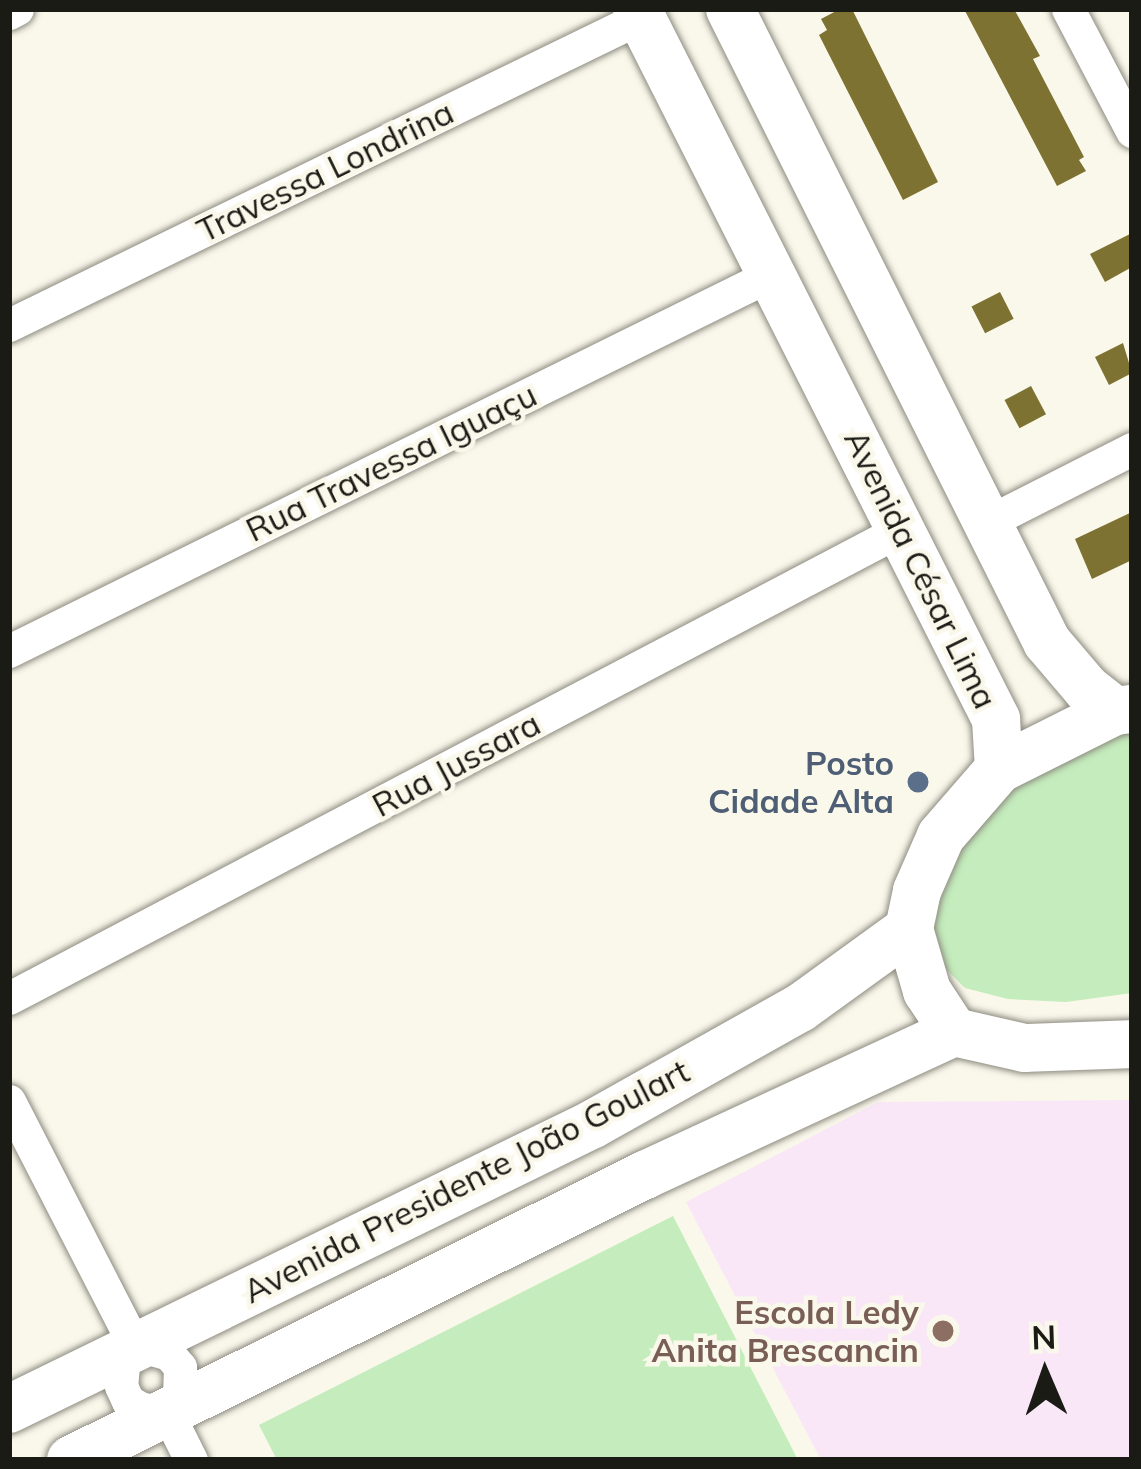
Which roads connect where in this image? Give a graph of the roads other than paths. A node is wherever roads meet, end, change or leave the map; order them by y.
1 (17, 9) edge
2 (730, 9) edge
3 (1068, 9) edge
4 (9, 13) edge
5 (639, 13) edge
6 (1132, 131) edge
7 (772, 274) junction
8 (9, 325) edge
9 (1132, 449) edge
10 (986, 523) junction
11 (902, 529) junction
12 (9, 651) edge
13 (1124, 710) edge
14 (999, 769) junction
15 (909, 928) junction
16 (9, 998) edge
17 (954, 1032) junction
18 (1132, 1044) edge
19 (9, 1101) edge
20 (134, 1344) junction
21 (9, 1409) edge
22 (166, 1412) junction
23 (70, 1460) edge
24 (191, 1460) edge

1 - 4 street
2 - 10 street
3 - 6 street
5 - 7 street, Avenida César Lima
5 - 8 street, Travessa Londrina
7 - 11 street, Avenida César Lima
7 - 12 street, Rua Travessa Iguaçu
9 - 10 street
10 - 13 street
11 - 14 street, Avenida César Lima
11 - 16 street, Rua Jussara
13 - 14 street
14 - 15 street
15 - 17 street
15 - 20 street, Avenida Presidente João Goulart
17 - 18 street
17 - 22 street
19 - 20 street
20 - 21 street, Avenida Presidente João Goulart
20 - 22 street
20 - 22 street
22 - 23 street
22 - 24 street

